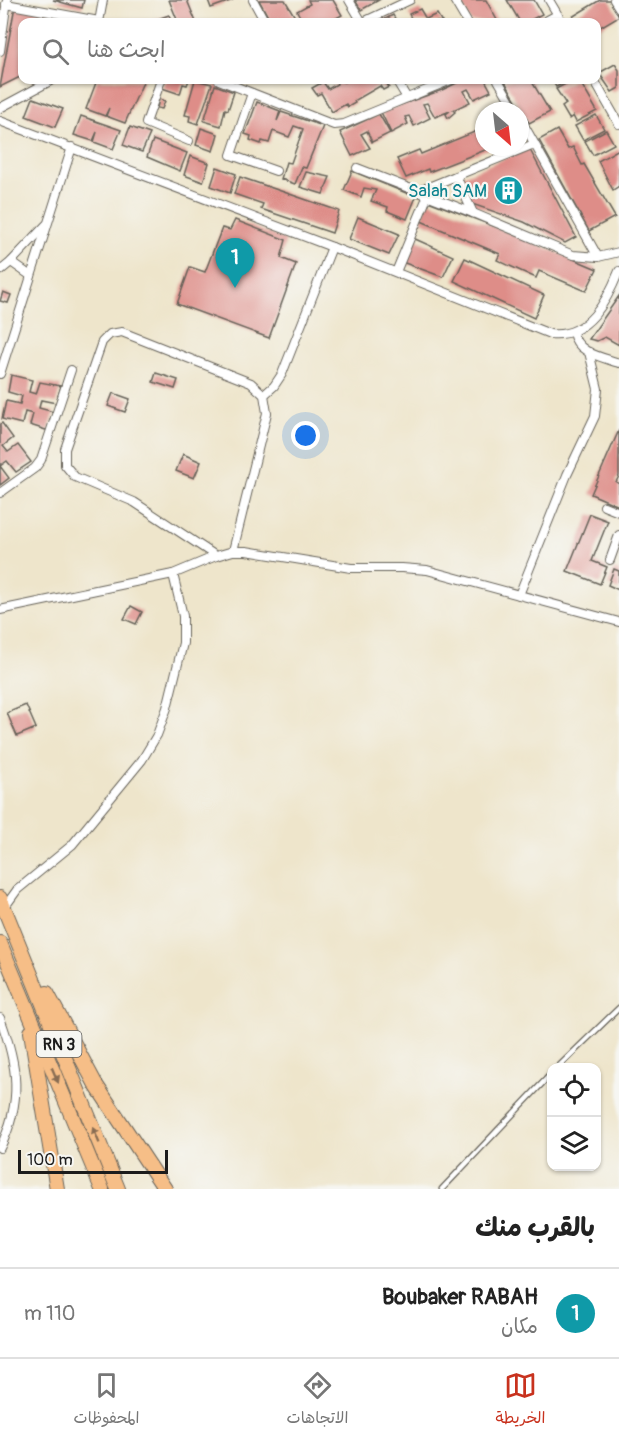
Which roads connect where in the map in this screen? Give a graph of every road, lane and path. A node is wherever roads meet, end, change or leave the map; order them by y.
1 (103, 0) edge
2 (253, 0) edge
3 (349, 0) edge
4 (410, 0) edge
5 (454, 0) edge
6 (549, 0) edge
7 (614, 0) edge
8 (5, 6) edge
9 (619, 8) edge
10 (76, 18) edge
11 (100, 18) edge
12 (263, 18) edge
13 (360, 18) edge
14 (371, 18) edge
15 (465, 18) edge
16 (558, 18) edge
17 (0, 51) edge
18 (45, 84) edge
19 (160, 84) edge
20 (244, 84) edge
21 (398, 84) edge
22 (441, 84) edge
23 (500, 84) edge
24 (596, 84) edge
25 (252, 93) junction
26 (407, 98) junction
27 (511, 102) edge
28 (0, 108) edge
29 (0, 121) edge
30 (619, 124) edge
31 (529, 135) edge
32 (189, 141) dead end
33 (534, 144) junction
34 (72, 147) junction
35 (357, 168) dead end
36 (276, 171) dead end
37 (456, 176) junction
38 (419, 191) junction
39 (428, 195) junction
40 (473, 213) junction
41 (48, 222) junction
42 (332, 247) junction
43 (619, 252) edge
44 (598, 257) junction
45 (11, 262) junction
46 (0, 271) edge
47 (619, 271) edge
48 (396, 272) junction
49 (31, 276) junction
50 (573, 332) junction
51 (589, 352) junction
52 (619, 363) edge
53 (70, 370) dead end
54 (0, 374) edge
55 (264, 395) junction
56 (0, 493) edge
57 (604, 506) dead end
58 (619, 512) edge
59 (619, 535) edge
60 (233, 551) junction
61 (216, 555) junction
62 (610, 560) dead end
63 (173, 573) junction
64 (519, 595) junction
65 (0, 610) edge
66 (619, 622) edge
67 (2, 903) edge
68 (15, 936) junction
69 (0, 943) edge
70 (619, 1008) edge
71 (27, 1009) junction
72 (0, 1018) edge
73 (562, 1063) edge
74 (547, 1078) edge
75 (0, 1148) edge
76 (57, 1189) edge
77 (102, 1189) edge
78 (118, 1189) edge
79 (165, 1189) edge
80 (442, 1189) edge

1 - 11 street
2 - 12 street
3 - 13 street
4 - 14 street
5 - 15 street
6 - 16 street
7 - 9 street
8 - 10 street
8 - 17 street
18 - 28 street
19 - 32 street
20 - 25 street
21 - 26 street
22 - 26 street
23 - 27 street
24 - 30 street
25 - 26 street
25 - 36 street
29 - 34 street
31 - 33 street
33 - 37 street
33 - 44 street
34 - 41 street
34 - 42 street
35 - 38 street
37 - 38 street
37 - 40 street
38 - 39 street
39 - 40 street
39 - 48 street
40 - 44 street
41 - 45 street
41 - 49 street
42 - 48 street
42 - 55 street
43 - 44 street
45 - 46 street
45 - 49 street
47 - 50 street
48 - 50 street
49 - 54 street
50 - 51 street
51 - 52 street
51 - 64 street
53 - 56 street
55 - 60 street
55 - 61 street
57 - 58 street
59 - 62 street
60 - 61 street
60 - 64 street
61 - 63 street
63 - 65 street
63 - 67 street
64 - 66 street
67 - 68 highway, RN 3
78 -> 68 highway, RN 3
68 - 79 highway
69 - 71 highway, RN 3
70 - 73 lane
71 - 76 highway
71 -> 77 highway, RN 3
72 - 75 street
74 - 80 lane

